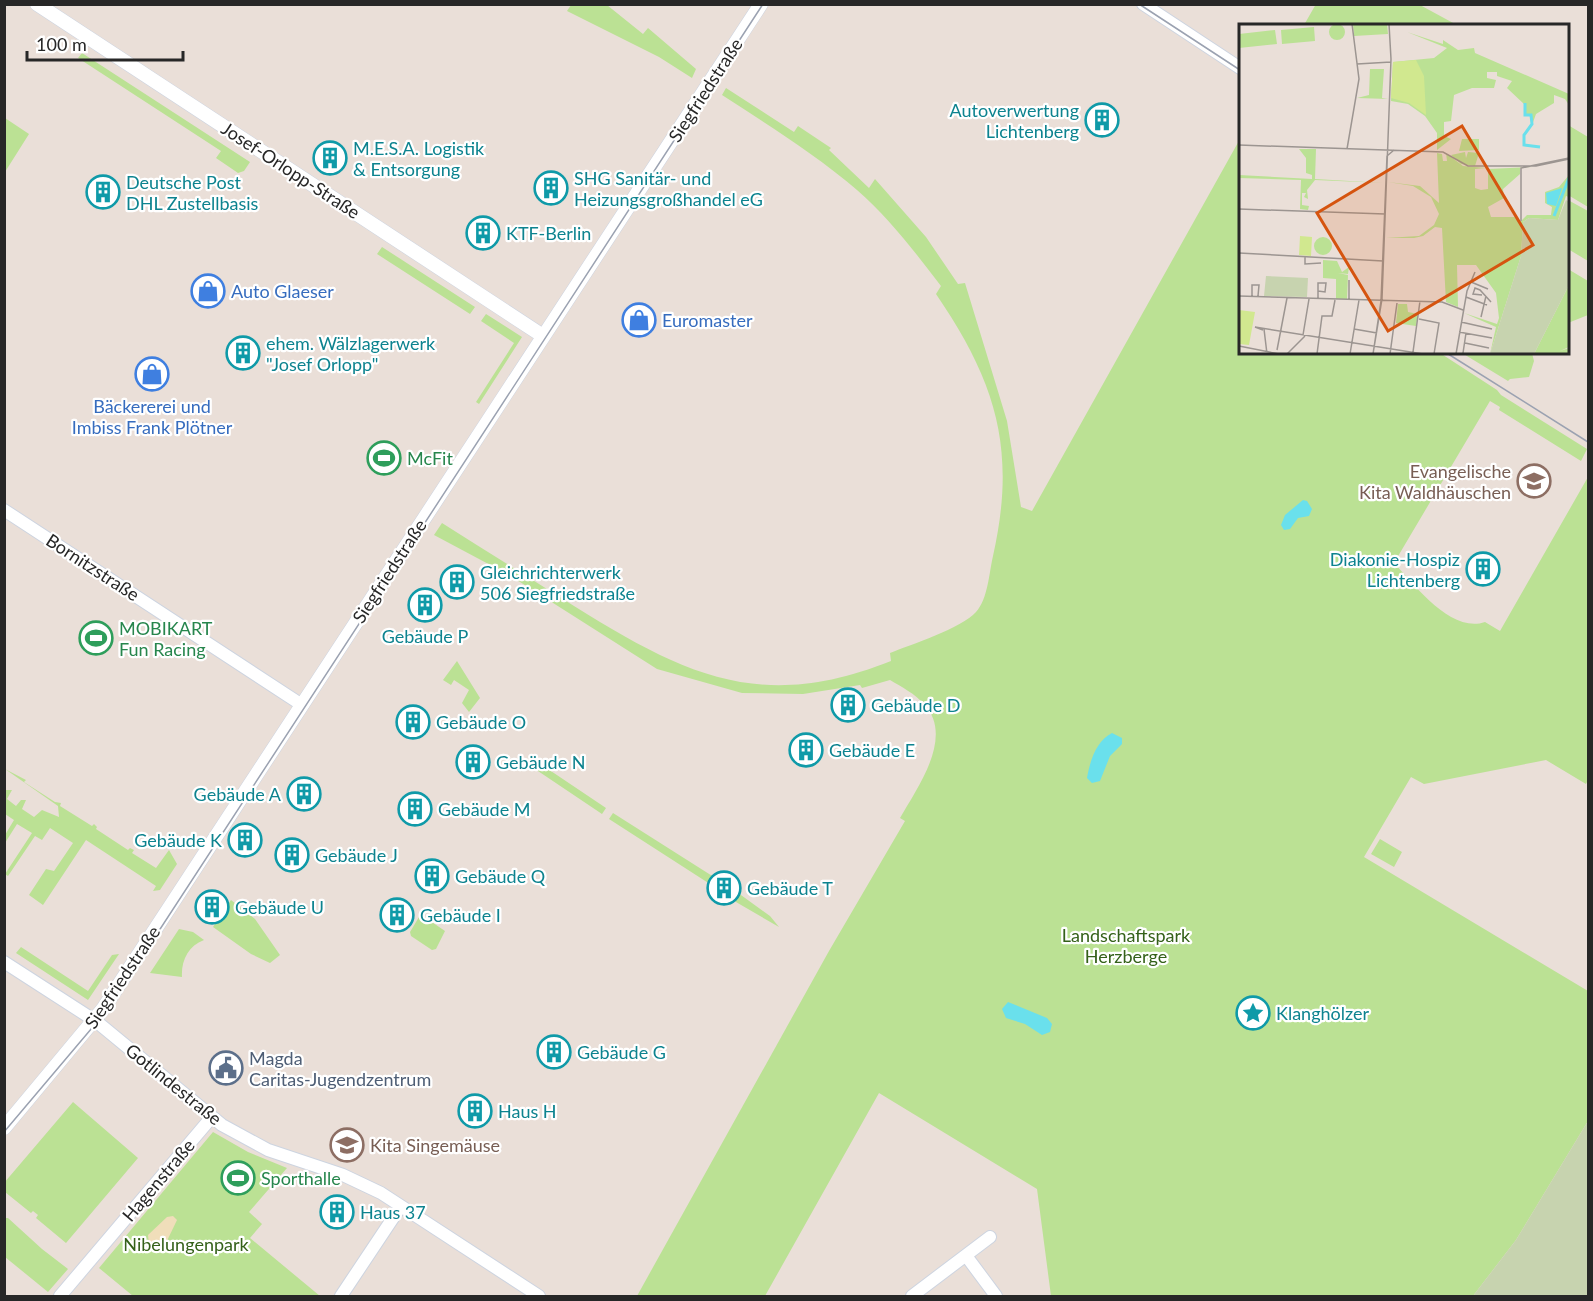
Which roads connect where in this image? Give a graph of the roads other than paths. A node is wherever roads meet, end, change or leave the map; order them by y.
1 (37, 4) edge
2 (761, 4) edge
3 (1143, 4) edge
4 (1239, 67) edge
5 (543, 336) junction
6 (4, 510) edge
7 (302, 705) junction
8 (4, 962) edge
9 (95, 1020) junction
10 (211, 1118) junction
11 (4, 1128) edge
12 (401, 1206) junction
13 (990, 1237) dead end
14 (967, 1257) junction
15 (60, 1296) edge
16 (341, 1296) edge
17 (539, 1296) edge
18 (912, 1296) edge
19 (996, 1296) edge

1 - 5 street, Josef-Orlopp-Straße
2 - 5 street, Siegfriedstraße
3 - 4 street
5 - 7 street, Siegfriedstraße
6 - 7 street, Bornitzstraße
7 - 9 street, Siegfriedstraße
8 - 9 street, Gotlindestraße
9 - 10 street, Gotlindestraße
9 - 11 street, Siegfriedstraße
10 - 12 street, Gotlindestraße
10 - 15 street, Hagenstraße
12 - 16 street
12 - 17 street, Gotlindestraße
13 - 14 street
14 - 18 street
14 - 19 street

